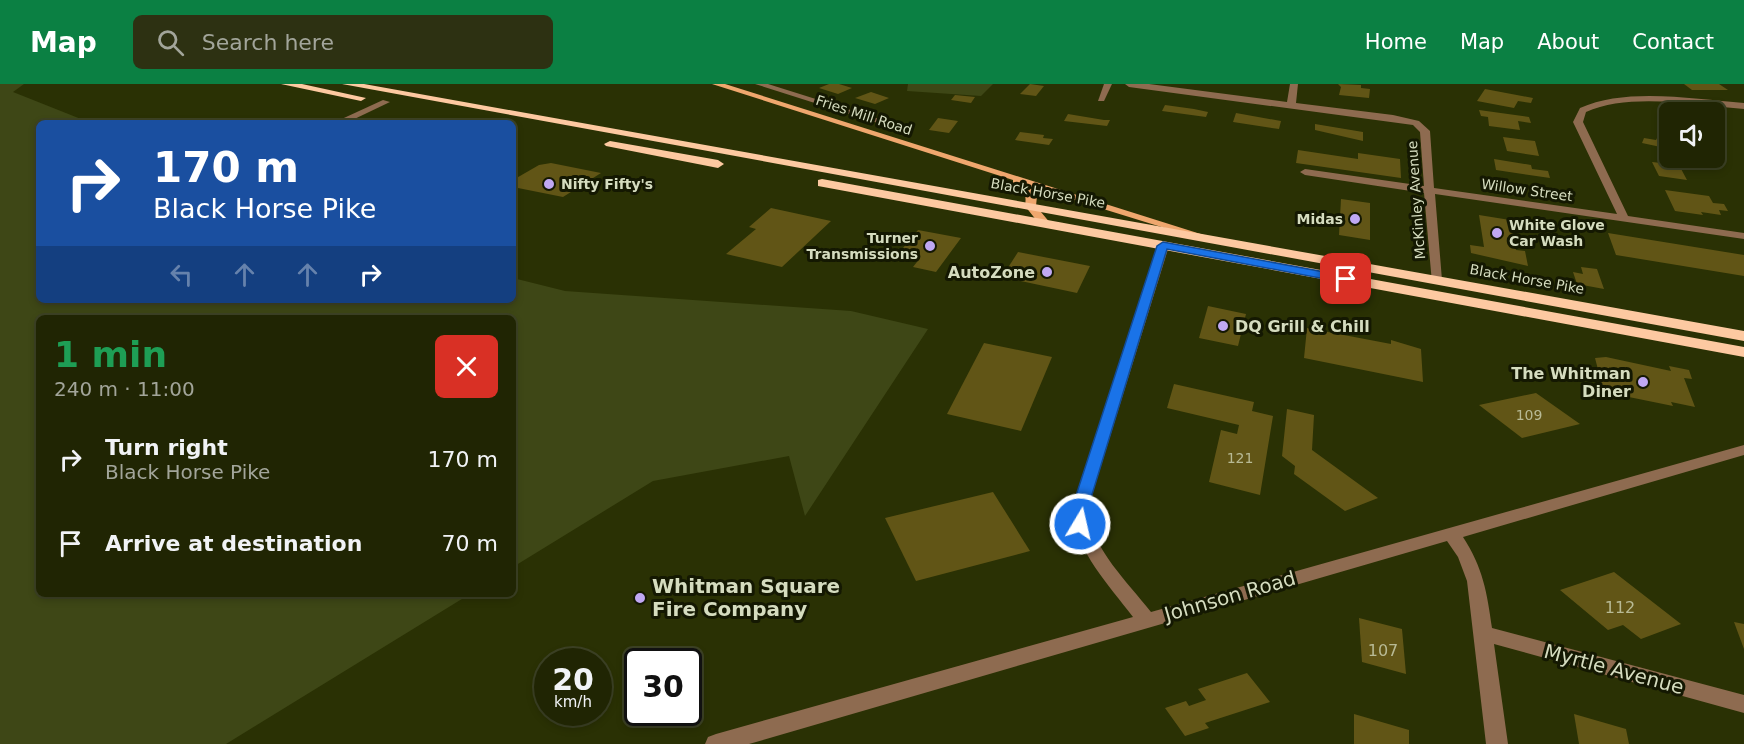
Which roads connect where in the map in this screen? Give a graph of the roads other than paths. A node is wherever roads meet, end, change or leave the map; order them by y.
1 (286, 84) edge
2 (347, 84) edge
3 (716, 84) edge
4 (759, 84) edge
5 (1108, 84) edge
6 (1129, 84) edge
7 (1294, 84) edge
8 (1101, 99) dead end
9 (386, 102) junction
10 (1291, 105) junction
11 (1744, 106) edge
12 (411, 107) junction
13 (478, 108) junction
14 (345, 120) edge
15 (480, 120) edge
16 (887, 123) dead end
17 (516, 127) edge
18 (571, 137) junction
19 (668, 142) junction
20 (1305, 171) dead end
21 (1003, 176) junction
22 (1432, 191) junction
23 (1030, 206) junction
24 (1624, 218) junction
25 (1045, 224) junction
26 (1744, 236) edge
27 (1209, 239) junction
28 (1163, 246) junction
29 (1436, 280) junction
30 (1744, 336) edge
31 (1744, 352) edge
32 (1744, 450) edge
33 (1451, 533) junction
34 (1146, 620) junction
35 (1484, 634) junction
36 (1744, 704) edge
37 (716, 744) edge
38 (1497, 744) edge

1 - 9 highway
2 - 13 highway, Black Horse Pike
3 - 21 main road, Fries Mill Road
4 - 16 street, Fries Mill Road
5 - 8 street
6 - 10 street
7 - 10 street
9 - 12 highway
9 - 14 street
10 - 22 street, McKinley Avenue
11 - 24 street
12 - 13 highway
12 - 15 highway
13 - 19 highway, Black Horse Pike
17 - 18 highway, Black Horse Pike
18 - 19 highway
18 - 25 highway, Black Horse Pike
19 - 23 highway, Black Horse Pike
20 - 22 street, Willow Street
21 - 23 main road, Fries Mill Road
21 - 27 main road, Fries Mill Road
22 - 24 street, Willow Street
22 - 29 street, McKinley Avenue
23 - 25 main road, Fries Mill Road
23 - 27 highway, Black Horse Pike
24 - 26 street, Willow Street
25 - 28 highway, Black Horse Pike
27 - 29 highway, Black Horse Pike
28 - 31 highway, Black Horse Pike
28 - 34 street
29 - 30 highway, Black Horse Pike
32 - 33 street, Johnson Road
33 - 34 street, Johnson Road
33 - 35 street
34 - 37 street, Johnson Road
35 - 36 street, Myrtle Avenue
35 - 38 street

